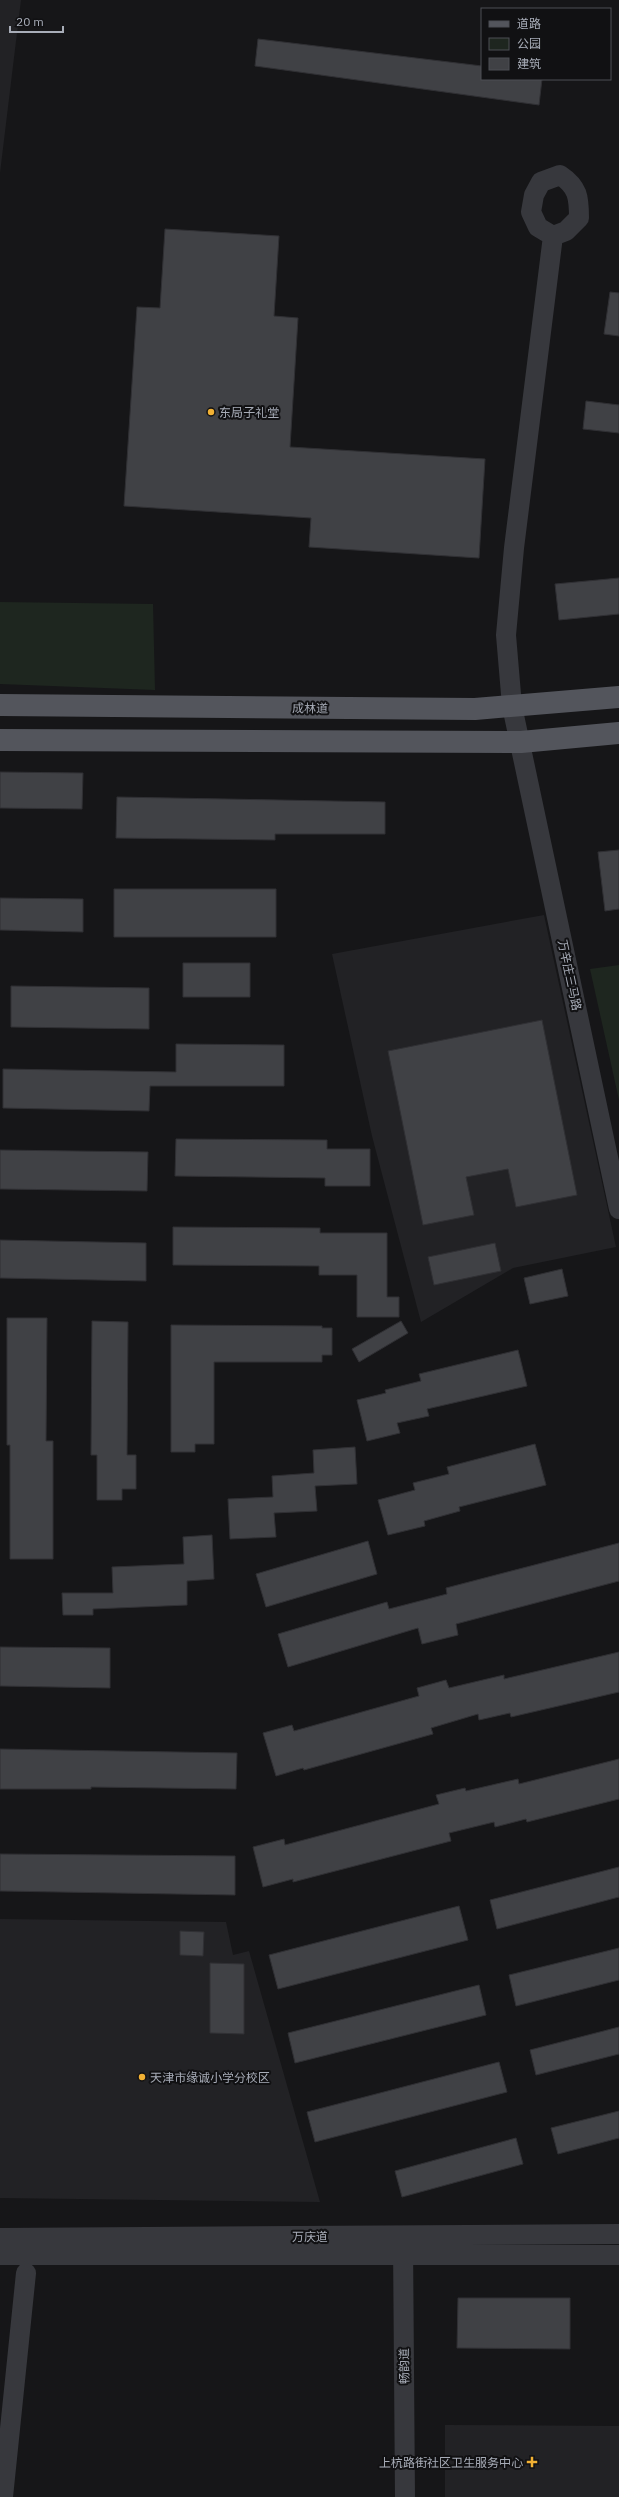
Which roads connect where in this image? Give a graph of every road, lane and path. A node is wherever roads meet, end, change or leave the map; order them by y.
1 (553, 236) dead end
2 (619, 697) edge
3 (0, 705) edge
4 (512, 706) junction
5 (619, 733) edge
6 (0, 740) edge
7 (521, 742) junction
8 (619, 1209) edge
9 (619, 2234) edge
10 (403, 2236) junction
11 (0, 2238) edge
12 (0, 2255) edge
13 (403, 2255) junction
14 (619, 2255) edge
15 (26, 2273) dead end
16 (3, 2497) edge
17 (405, 2497) edge

1 - 4 street, 万辛庄三马路
2 - 4 main road, 成林道
3 - 4 main road, 成林道
4 - 7 street, 万辛庄三马路
5 - 7 main road
6 - 7 main road
7 - 8 street, 万辛庄三马路
9 - 10 street, 万庆道
10 - 11 street, 万庆道
10 - 13 street, 畅韵道
12 - 13 street, 万庆道
13 - 14 street, 万庆道
13 - 17 street, 畅韵道
15 - 16 street

